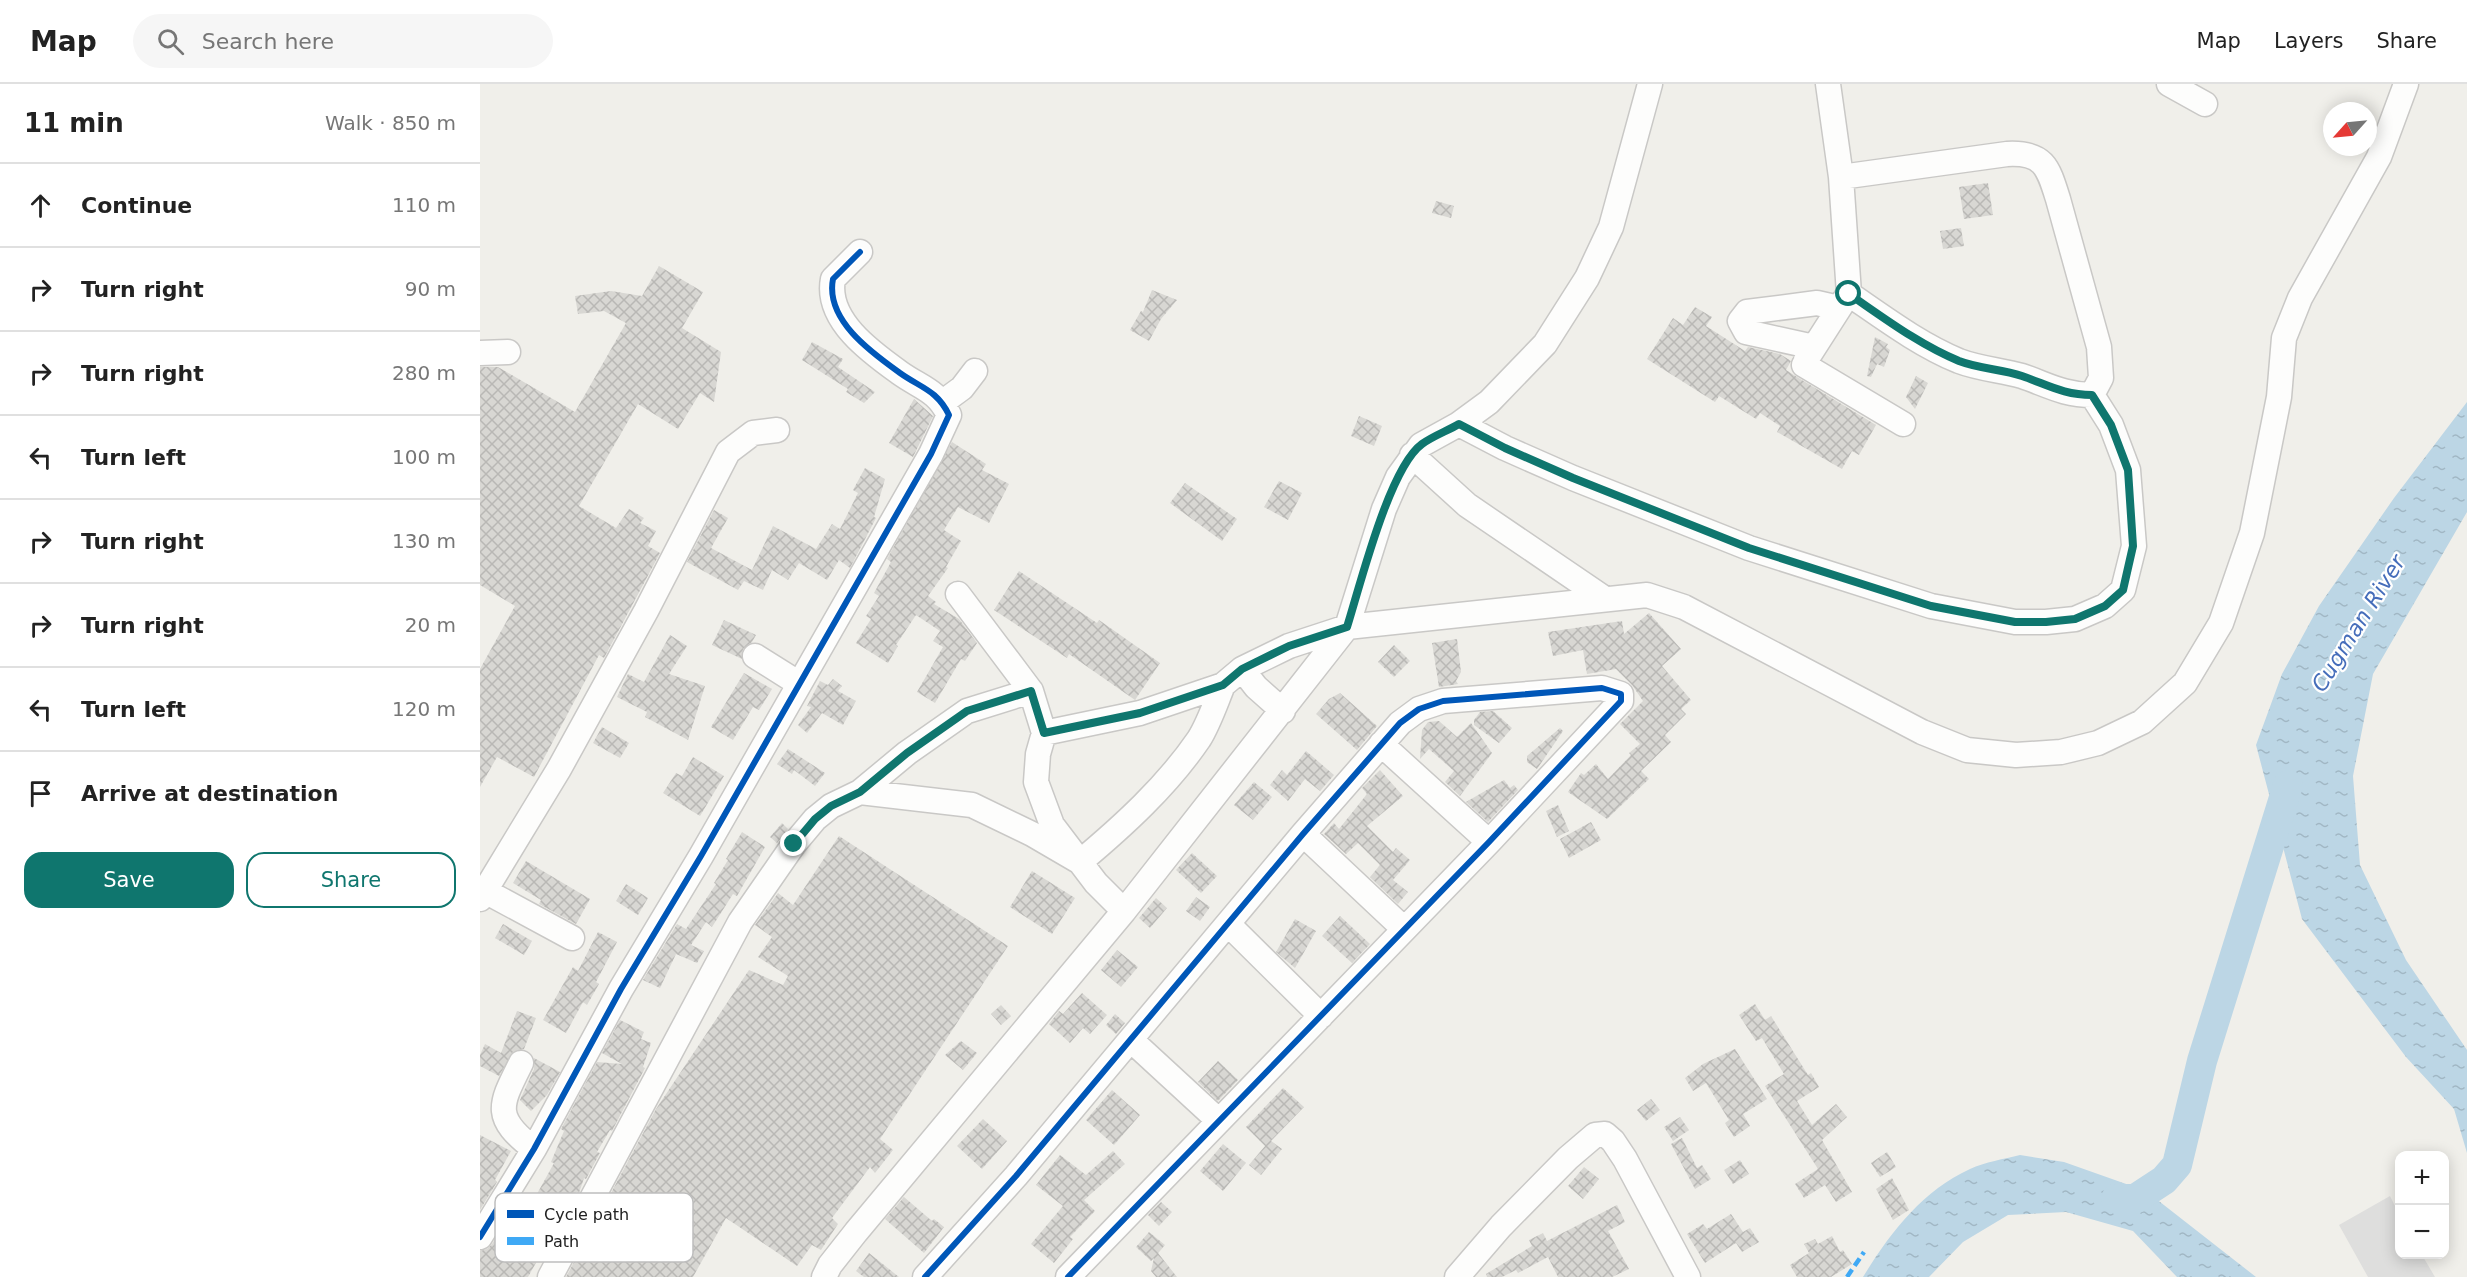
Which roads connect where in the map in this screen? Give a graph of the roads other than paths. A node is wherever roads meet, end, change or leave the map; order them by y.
1 (1650, 84) edge
2 (1828, 84) edge
3 (2169, 84) edge
4 (2406, 84) edge
5 (2205, 104) dead end
6 (1841, 177) junction
7 (860, 252) dead end
8 (1844, 301) junction
9 (508, 352) dead end
10 (480, 353) edge
11 (1805, 362) junction
12 (975, 371) dead end
13 (2092, 395) junction
14 (943, 402) junction
15 (1459, 424) junction
16 (1903, 424) dead end
17 (777, 430) dead end
18 (1412, 455) junction
19 (958, 594) dead end
20 (1605, 598) junction
21 (1347, 627) junction
22 (754, 656) dead end
23 (1242, 669) junction
24 (798, 683) junction
25 (1223, 685) junction
26 (1031, 691) junction
27 (1283, 711) junction
28 (1044, 733) junction
29 (1381, 744) junction
30 (860, 792) junction
31 (1302, 834) junction
32 (1489, 842) junction
33 (1080, 862) junction
34 (483, 895) edge
35 (1124, 911) junction
36 (1228, 924) junction
37 (1404, 929) junction
38 (572, 938) dead end
39 (1321, 1016) junction
40 (1131, 1040) junction
41 (521, 1063) dead end
42 (1219, 1121) junction
43 (534, 1149) junction
44 (507, 1193) edge
45 (595, 1193) edge
46 (495, 1213) edge
47 (480, 1237) edge
48 (558, 1262) edge
49 (550, 1277) edge
50 (824, 1277) edge
51 (925, 1277) edge
52 (1068, 1277) edge
53 (1457, 1277) edge
54 (1688, 1277) edge

1 - 15 street
2 - 6 street
3 - 5 street
4 - 20 street
6 - 8 street
6 - 13 street
7 - 14 street
8 - 11 street
8 - 11 street
8 - 13 street
9 - 10 street
11 - 16 street
12 - 14 street
13 - 15 street
14 - 24 street
15 - 18 street
17 - 34 street
18 - 20 street
18 - 21 street
19 - 26 street
20 - 21 street
21 - 23 street
21 - 27 street
22 - 24 street
23 - 25 street
23 - 27 street
24 - 43 street
25 - 28 street
25 - 33 street
26 - 28 street
26 - 30 street
27 - 35 street
28 - 33 street
29 - 31 street
29 - 32 street
29 - 32 street
30 - 33 street
30 - 45 street
31 - 36 street
31 - 37 street
32 - 37 street
33 - 35 street
34 - 38 street
35 - 50 street
36 - 39 street
36 - 40 street
37 - 39 street
39 - 42 street
40 - 42 street
40 - 51 street
41 - 43 street
42 - 52 street
43 - 44 street
46 - 47 street
48 - 49 street
53 - 54 street

